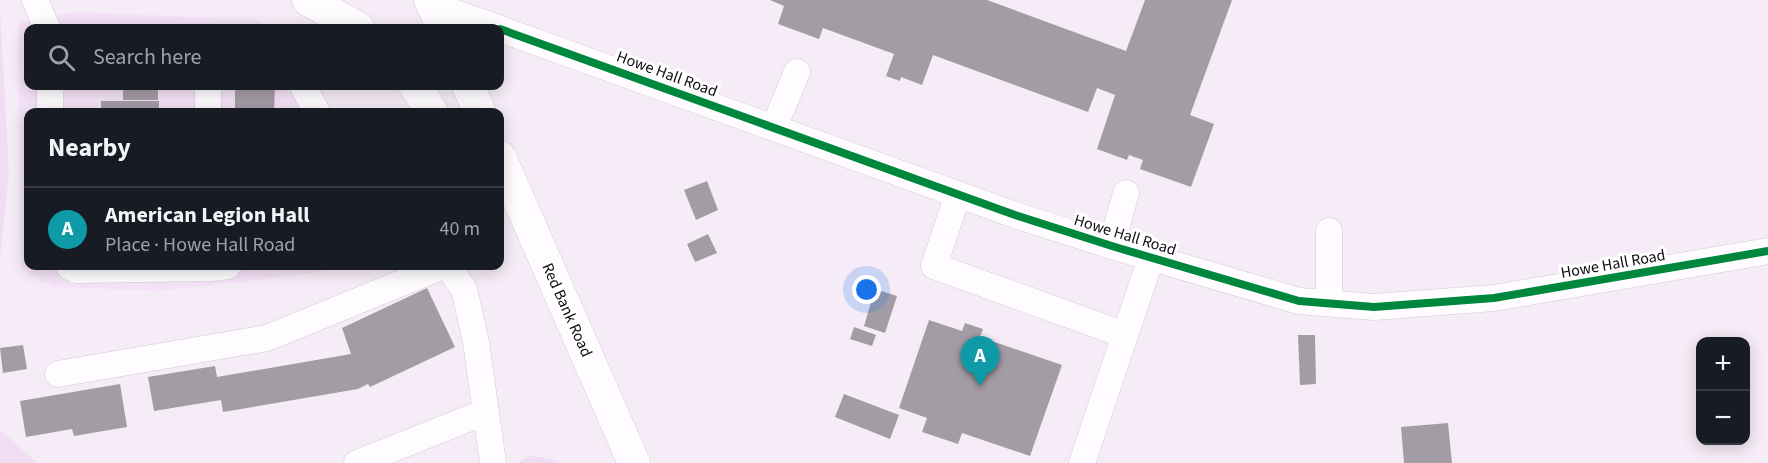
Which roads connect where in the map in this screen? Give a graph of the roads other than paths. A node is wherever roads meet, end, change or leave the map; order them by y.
1 (35, 0) edge
2 (308, 0) edge
3 (431, 8) edge
4 (45, 24) edge
5 (351, 24) edge
6 (483, 24) edge
7 (504, 31) edge
8 (797, 72) dead end
9 (50, 90) edge
10 (208, 90) edge
11 (305, 90) edge
12 (418, 90) edge
13 (470, 90) edge
14 (50, 108) edge
15 (208, 108) edge
16 (315, 108) edge
17 (429, 108) edge
18 (478, 108) edge
19 (774, 127) junction
20 (504, 166) edge
21 (1126, 193) dead end
22 (958, 194) junction
23 (504, 200) edge
24 (1329, 231) dead end
25 (534, 235) junction
26 (1111, 246) junction
27 (1768, 251) edge
28 (1151, 258) junction
29 (435, 270) edge
30 (448, 270) edge
31 (1329, 303) junction
32 (1125, 335) junction
33 (58, 374) dead end
34 (485, 412) junction
35 (357, 463) edge
36 (493, 463) edge
37 (634, 463) edge
38 (1082, 463) edge

1 - 4 street
2 - 5 main road
3 - 6 street, Howe Hall Road
7 - 19 street, Howe Hall Road
8 - 19 street
9 - 14 street
10 - 15 street
11 - 16 street
12 - 17 main road
13 - 18 main road
19 - 22 street, Howe Hall Road
20 - 25 main road, Red Bank Road
21 - 26 street
22 - 26 street, Howe Hall Road
22 - 32 street
23 - 25 main road
24 - 31 street
25 - 37 main road, Red Bank Road
26 - 28 street, Howe Hall Road
27 - 31 street, Howe Hall Road
28 - 31 street, Howe Hall Road
28 - 32 street
29 - 33 street
30 - 34 street
32 - 38 street
34 - 35 street
34 - 36 street

